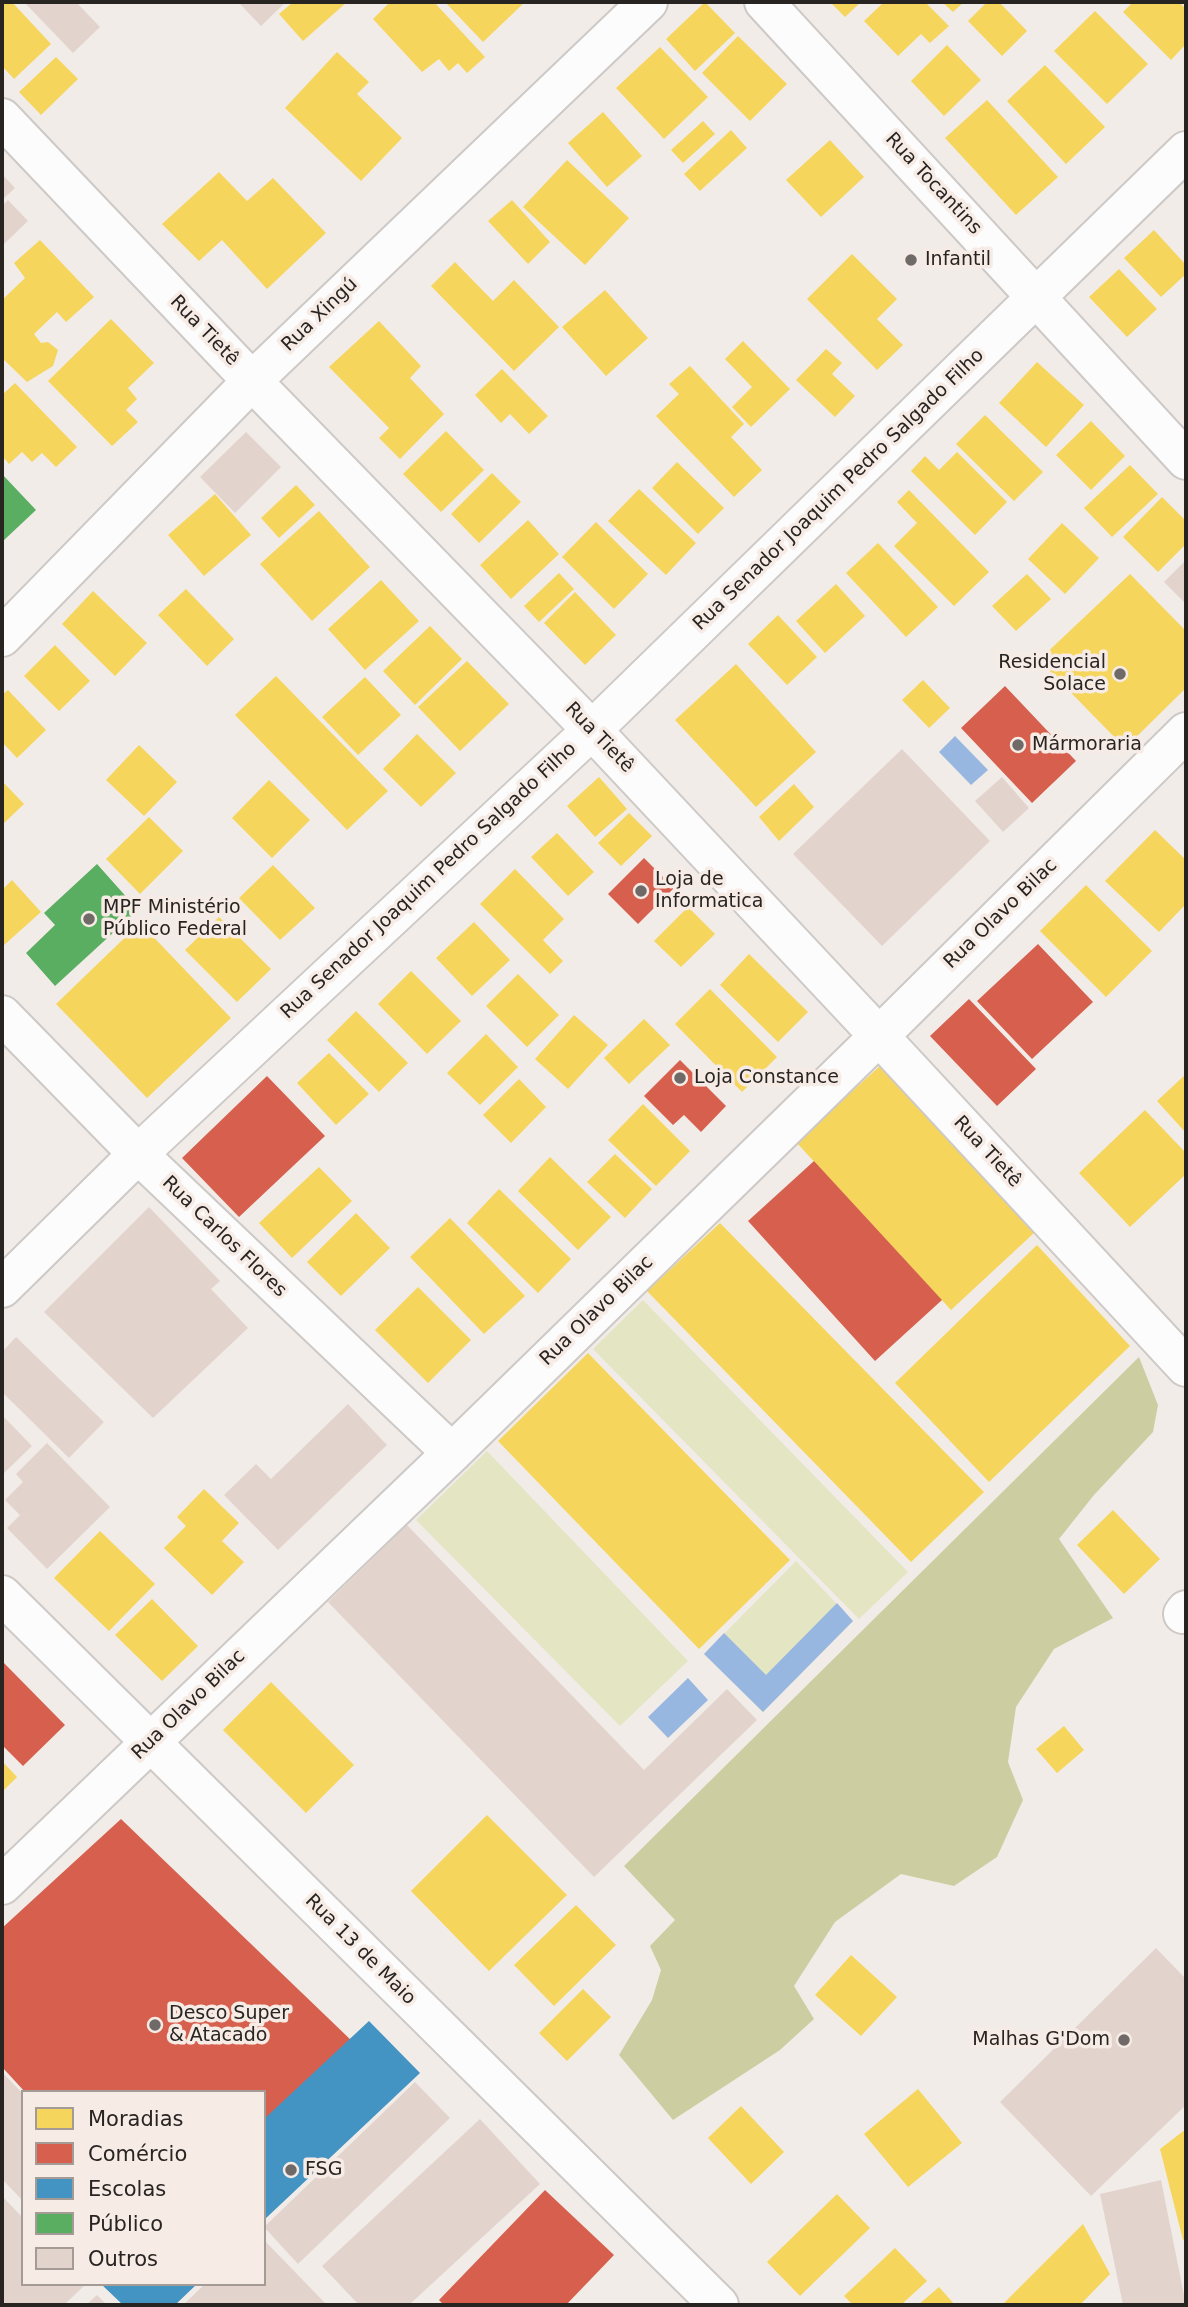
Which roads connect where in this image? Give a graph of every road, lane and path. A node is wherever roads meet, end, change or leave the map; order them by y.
1 (648, 2) edge
2 (764, 2) edge
3 (2, 118) edge
4 (1186, 151) edge
5 (1038, 297) junction
6 (251, 381) junction
7 (1186, 460) edge
8 (2, 637) edge
9 (592, 730) junction
10 (1186, 732) edge
11 (2, 1015) edge
12 (879, 1036) junction
13 (138, 1154) junction
14 (2, 1288) edge
15 (1186, 1367) edge
16 (452, 1453) junction
17 (2, 1595) edge
18 (150, 1742) junction
19 (2, 1885) edge
20 (719, 2305) edge

1 - 6 street, Rua Xingú
2 - 5 street, Rua Tocantins
3 - 6 street, Rua Tietê
4 - 5 street, Rua Senador Joaquim Pedro Salgado Filho
5 - 7 street, Rua Tocantins
5 - 9 street, Rua Senador Joaquim Pedro Salgado Filho
6 - 8 street, Rua Xingú
6 - 9 street, Rua Tietê
9 - 12 street, Rua Tietê
9 - 13 street, Rua Senador Joaquim Pedro Salgado Filho
10 - 12 street, Rua Olavo Bilac
11 - 13 street, Rua Carlos Flores
12 - 15 street, Rua Tietê
12 - 16 street, Rua Olavo Bilac
13 - 14 street, Rua Senador Joaquim Pedro Salgado Filho
13 - 16 street, Rua Carlos Flores
16 - 18 street, Rua Olavo Bilac
17 - 18 street, Rua 13 de Maio
18 - 19 street, Rua Olavo Bilac
18 - 20 street, Rua 13 de Maio

